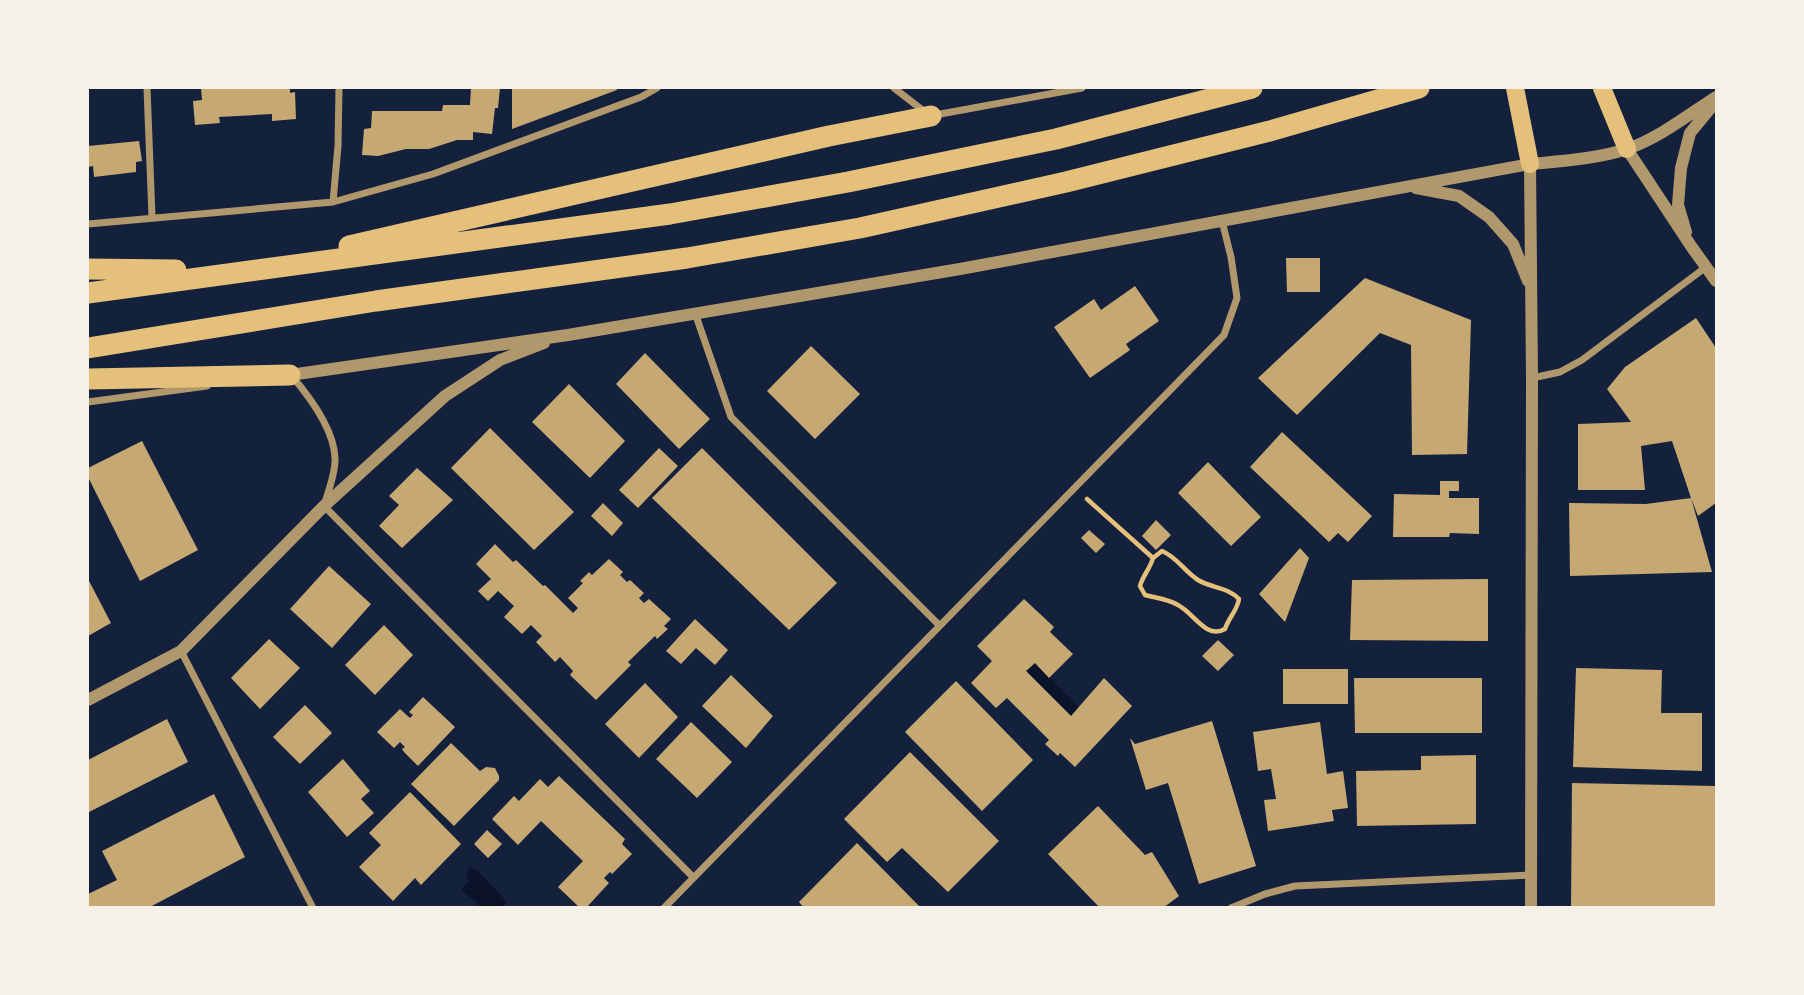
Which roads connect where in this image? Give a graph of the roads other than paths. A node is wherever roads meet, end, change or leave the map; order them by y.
1 (147, 88) edge
2 (339, 88) edge
3 (641, 88) edge
4 (657, 88) edge
5 (894, 88) edge
6 (1082, 88) edge
7 (1252, 88) edge
8 (1419, 88) edge
9 (1515, 88) edge
10 (1602, 88) edge
11 (640, 97) junction
12 (1717, 99) edge
13 (931, 116) junction
14 (1627, 149) junction
15 (1530, 164) junction
16 (1409, 187) junction
17 (333, 202) junction
18 (152, 217) junction
19 (1222, 221) junction
20 (88, 224) edge
21 (1690, 246) junction
22 (1706, 267) junction
23 (88, 270) edge
24 (254, 270) junction
25 (1717, 281) edge
26 (1531, 291) junction
27 (88, 293) edge
28 (695, 312) junction
29 (568, 335) junction
30 (88, 348) edge
31 (290, 375) junction
32 (1532, 378) junction
33 (88, 379) edge
34 (88, 402) edge
35 (324, 506) junction
36 (939, 625) junction
37 (181, 651) junction
38 (88, 700) edge
39 (1531, 875) junction
40 (693, 877) junction
41 (313, 908) edge
42 (664, 908) edge
43 (1231, 908) edge
44 (1531, 908) edge

1 - 18 street
2 - 17 street
3 - 11 street
4 - 11 street
5 - 13 street
6 - 13 street
7 - 24 highway
8 - 30 highway
9 - 15 main road
10 - 14 main road
11 - 17 street
12 - 14 street
12 - 21 street
13 - 24 highway
14 - 15 street
14 - 21 street
15 - 16 street
15 - 26 street
16 - 19 street
16 - 26 street
17 - 18 street
18 - 20 street
19 - 28 street
19 - 36 street
21 - 22 street
22 - 25 street
22 - 32 street
23 - 24 highway
24 - 27 highway
26 - 32 street
28 - 29 street
28 - 36 street
29 - 31 street
29 - 35 street
31 - 33 highway
31 - 34 street
31 - 35 street
32 - 39 street
35 - 37 street
35 - 40 street
36 - 40 street
37 - 38 street
37 - 41 street
39 - 43 street
39 - 44 street
40 - 42 street

